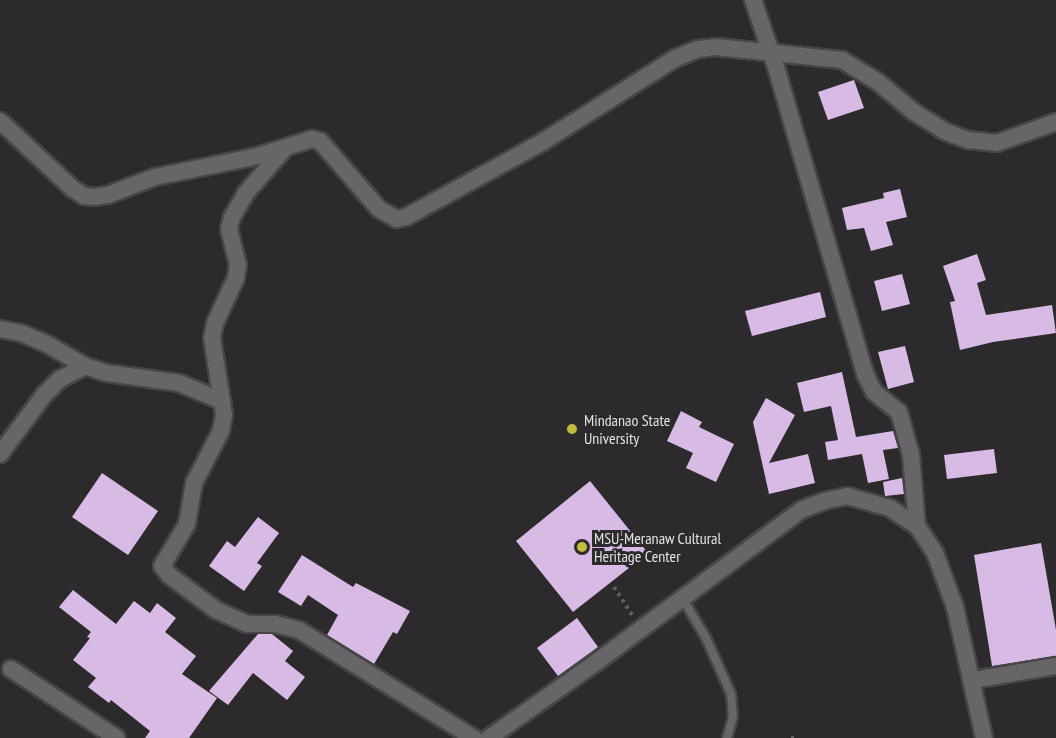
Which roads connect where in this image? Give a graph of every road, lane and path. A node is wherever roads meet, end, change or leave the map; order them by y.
1 (753, 0) edge
2 (770, 54) junction
3 (0, 121) edge
4 (1056, 122) edge
5 (286, 146) junction
6 (0, 329) edge
7 (85, 366) junction
8 (222, 401) junction
9 (0, 454) edge
10 (917, 526) junction
11 (614, 587) dead end
12 (683, 599) junction
13 (641, 630) junction
14 (1056, 666) edge
15 (11, 669) dead end
16 (973, 680) junction
17 (117, 738) edge
18 (474, 738) edge
19 (489, 738) edge
20 (727, 738) edge
21 (984, 738) edge

1 - 2 street
2 - 4 street
2 - 5 street
2 - 10 street
3 - 5 street
5 - 8 street
6 - 7 street
7 - 8 street
7 - 9 street
8 - 18 street
10 - 12 street
10 - 16 street
11 - 13 path
12 - 13 street
12 - 20 lane
13 - 19 street
14 - 16 street
15 - 17 street
16 - 21 street

